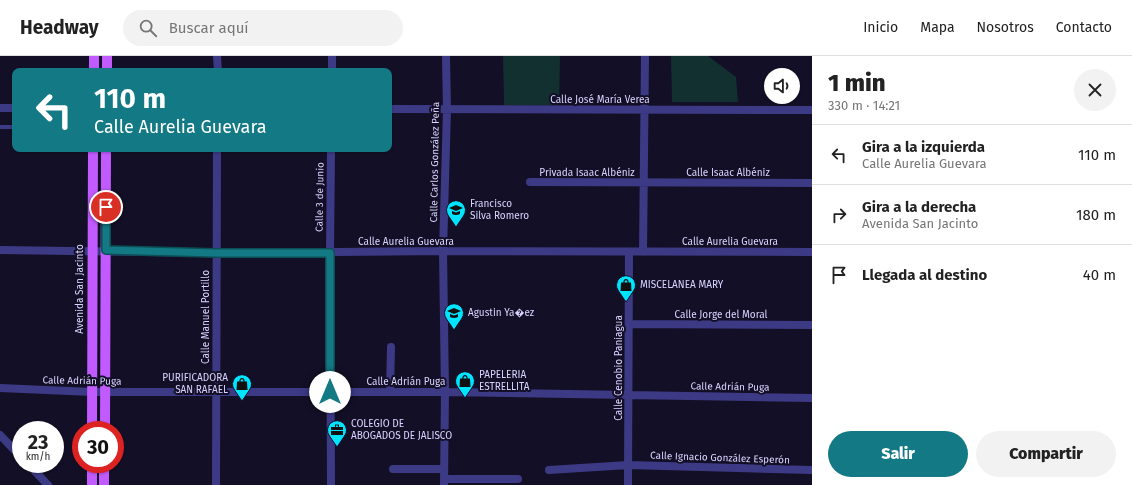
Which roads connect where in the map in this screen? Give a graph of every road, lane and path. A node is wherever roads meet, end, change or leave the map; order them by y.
1 (94, 56) edge
2 (107, 56) edge
3 (217, 56) edge
4 (332, 56) edge
5 (446, 56) edge
6 (645, 56) edge
7 (94, 68) edge
8 (107, 68) edge
9 (218, 68) edge
10 (332, 68) edge
11 (0, 108) edge
12 (12, 108) edge
13 (392, 109) edge
14 (446, 110) junction
15 (645, 110) junction
16 (812, 110) edge
17 (0, 127) edge
18 (12, 127) edge
19 (93, 152) edge
20 (106, 152) edge
21 (217, 152) edge
22 (331, 152) edge
23 (530, 182) dead end
24 (644, 183) junction
25 (812, 184) edge
26 (0, 250) edge
27 (92, 250) junction
28 (106, 250) junction
29 (443, 252) junction
30 (629, 252) junction
31 (643, 252) junction
32 (812, 252) edge
33 (216, 253) junction
34 (330, 253) junction
35 (629, 324) junction
36 (812, 325) edge
37 (391, 347) dead end
38 (0, 388) edge
39 (92, 392) junction
40 (105, 392) junction
41 (217, 392) junction
42 (330, 392) junction
43 (390, 392) junction
44 (445, 392) junction
45 (629, 395) junction
46 (812, 398) edge
47 (92, 421) edge
48 (105, 421) edge
49 (0, 436) edge
50 (12, 448) edge
51 (628, 465) junction
52 (393, 469) dead end
53 (444, 469) junction
54 (549, 470) dead end
55 (812, 470) edge
56 (37, 473) edge
57 (92, 473) edge
58 (104, 473) edge
59 (518, 479) dead end
60 (444, 482) edge
61 (48, 485) edge
62 (92, 485) edge
63 (104, 485) edge
64 (216, 485) edge
65 (330, 485) edge
66 (628, 485) edge

1 - 7 main road
2 - 8 main road
3 - 9 street
4 - 10 street
5 - 14 street, Calle Carlos González Peña
6 - 15 street
11 - 12 street
13 - 14 street, Calle José María Verea
14 - 15 street, Calle José María Verea
14 - 29 street, Calle Carlos González Peña
15 - 16 street, Calle José María Verea
15 - 24 street
17 - 18 lane
19 - 27 main road, Avenida San Jacinto
20 - 28 main road
21 - 33 street, Calle Manuel Portillo
22 - 34 street, Calle 3 de Junio
23 - 24 street, Privada Isaac Albéniz
24 - 25 street, Calle Isaac Albéniz
24 - 31 street
26 - 27 street, Calle Aurelia Guevara
27 - 28 street, Calle Aurelia Guevara
27 - 39 main road, Avenida San Jacinto
28 - 33 street, Calle Aurelia Guevara
28 - 40 main road
29 - 30 street, Calle Aurelia Guevara
29 - 34 street, Calle Aurelia Guevara
29 - 44 street, Calle Carlos González Peña
30 - 31 street, Calle Aurelia Guevara
30 - 35 street, Calle Cenobio Paniagua
31 - 32 street, Calle Aurelia Guevara
33 - 34 street, Calle Aurelia Guevara
33 - 41 street, Calle Manuel Portillo
34 - 42 street, Calle 3 de Junio
35 - 36 street, Calle Jorge del Moral
35 - 45 street, Calle Cenobio Paniagua
37 - 43 street
38 - 39 street, Calle Adrián Puga
39 - 40 street, Calle Adrián Puga
39 - 47 main road, Avenida San Jacinto
40 - 41 street, Calle Adrián Puga
40 - 48 main road
41 - 42 street, Calle Adrián Puga
41 - 64 street, Calle Manuel Portillo
42 - 43 street, Calle Adrián Puga
42 - 65 street, Calle 3 de Junio
43 - 44 street, Calle Adrián Puga
44 - 45 street, Calle Adrián Puga
44 - 53 street, Calle Carlos González Peña
45 - 46 street, Calle Adrián Puga
45 - 51 street, Calle Cenobio Paniagua
49 - 50 street
51 - 54 street, Calle Ignacio González Esperón
51 - 55 street, Calle Ignacio González Esperón
51 - 66 street, Calle Cenobio Paniagua
52 - 53 street
53 - 60 street, Calle Carlos González Peña
56 - 61 street
57 - 62 main road
58 - 63 main road
59 - 60 street

